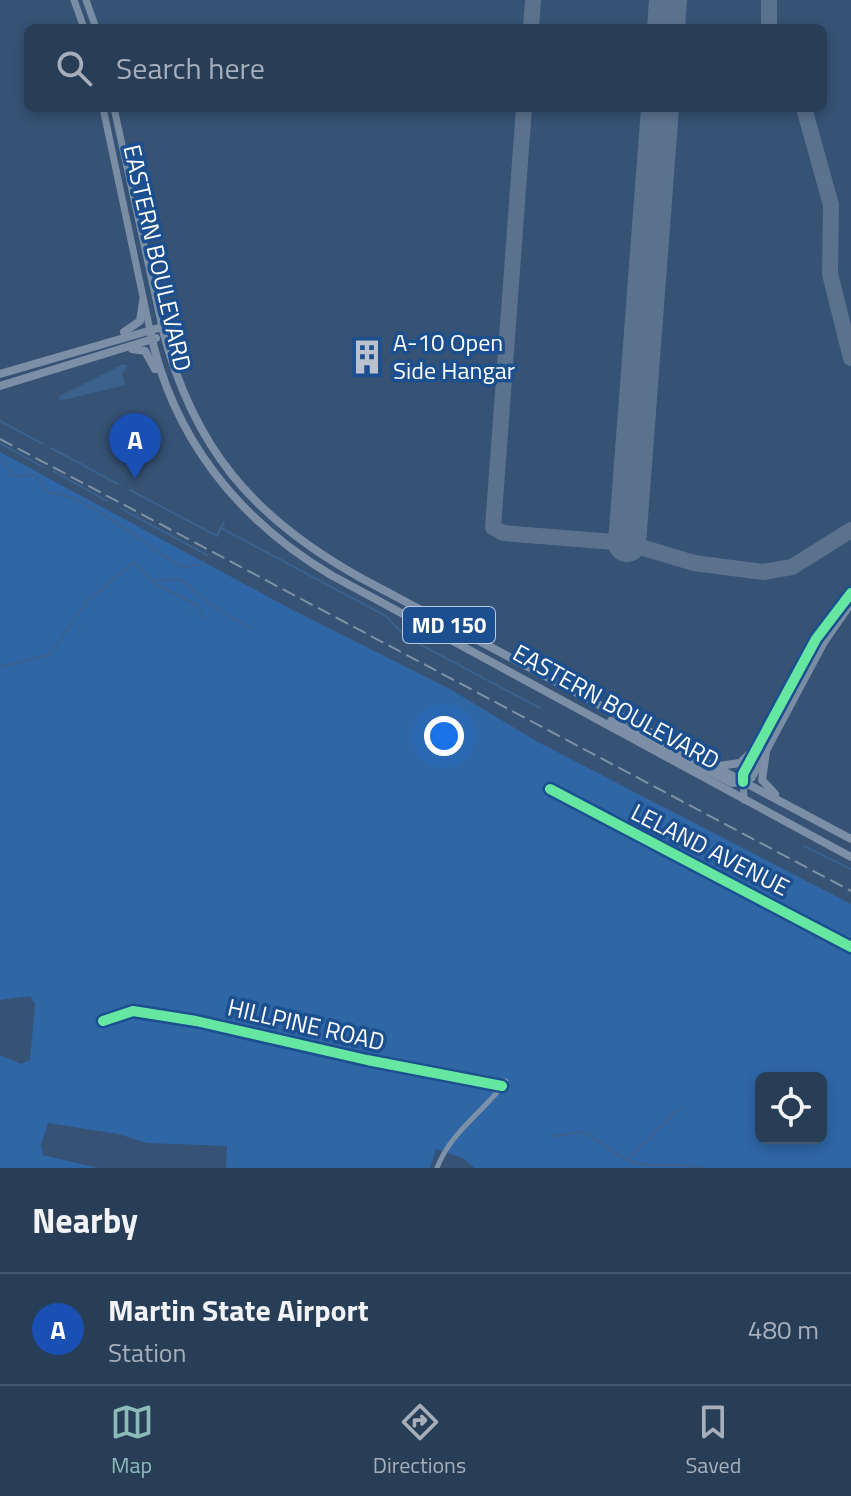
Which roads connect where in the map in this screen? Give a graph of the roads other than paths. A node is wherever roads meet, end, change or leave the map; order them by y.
1 (74, 0) edge
2 (86, 0) edge
3 (83, 24) edge
4 (95, 24) edge
5 (104, 112) edge
6 (115, 112) edge
7 (143, 301) junction
8 (163, 331) junction
9 (151, 334) junction
10 (98, 344) junction
11 (81, 360) junction
12 (0, 374) edge
13 (164, 382) junction
14 (0, 386) edge
15 (851, 593) edge
16 (851, 604) edge
17 (822, 638) junction
18 (574, 705) junction
19 (762, 749) junction
20 (715, 766) junction
21 (743, 782) junction
22 (550, 789) dead end
23 (744, 800) junction
24 (802, 813) junction
25 (851, 839) edge
26 (851, 857) edge
27 (851, 947) edge
28 (103, 1021) dead end
29 (437, 1168) edge

1 - 3 main road
2 - 4 main road
5 - 7 main road, EASTERN BOULEVARD / MD 150
6 - 8 main road, EASTERN BOULEVARD / MD 150
7 - 9 main road, EASTERN BOULEVARD / MD 150
7 - 10 main road
8 - 9 main road
8 - 20 main road, EASTERN BOULEVARD / MD 150
9 - 10 main road
9 - 11 main road
9 - 13 main road, EASTERN BOULEVARD / MD 150
10 - 12 main road
11 - 13 main road
11 - 14 main road
13 - 18 main road, EASTERN BOULEVARD / MD 150
15 - 17 main road
16 - 17 main road
17 - 19 main road
18 - 21 main road
18 - 23 main road, EASTERN BOULEVARD / MD 150
19 - 20 main road
19 - 21 main road
19 - 24 main road
20 - 21 main road, EASTERN BOULEVARD / MD 150
21 - 23 main road
21 - 24 main road, EASTERN BOULEVARD / MD 150
22 - 27 street, LELAND AVENUE
23 - 26 main road, EASTERN BOULEVARD / MD 150
24 - 25 main road, EASTERN BOULEVARD / MD 150
28 - 29 street, HILLPINE ROAD

